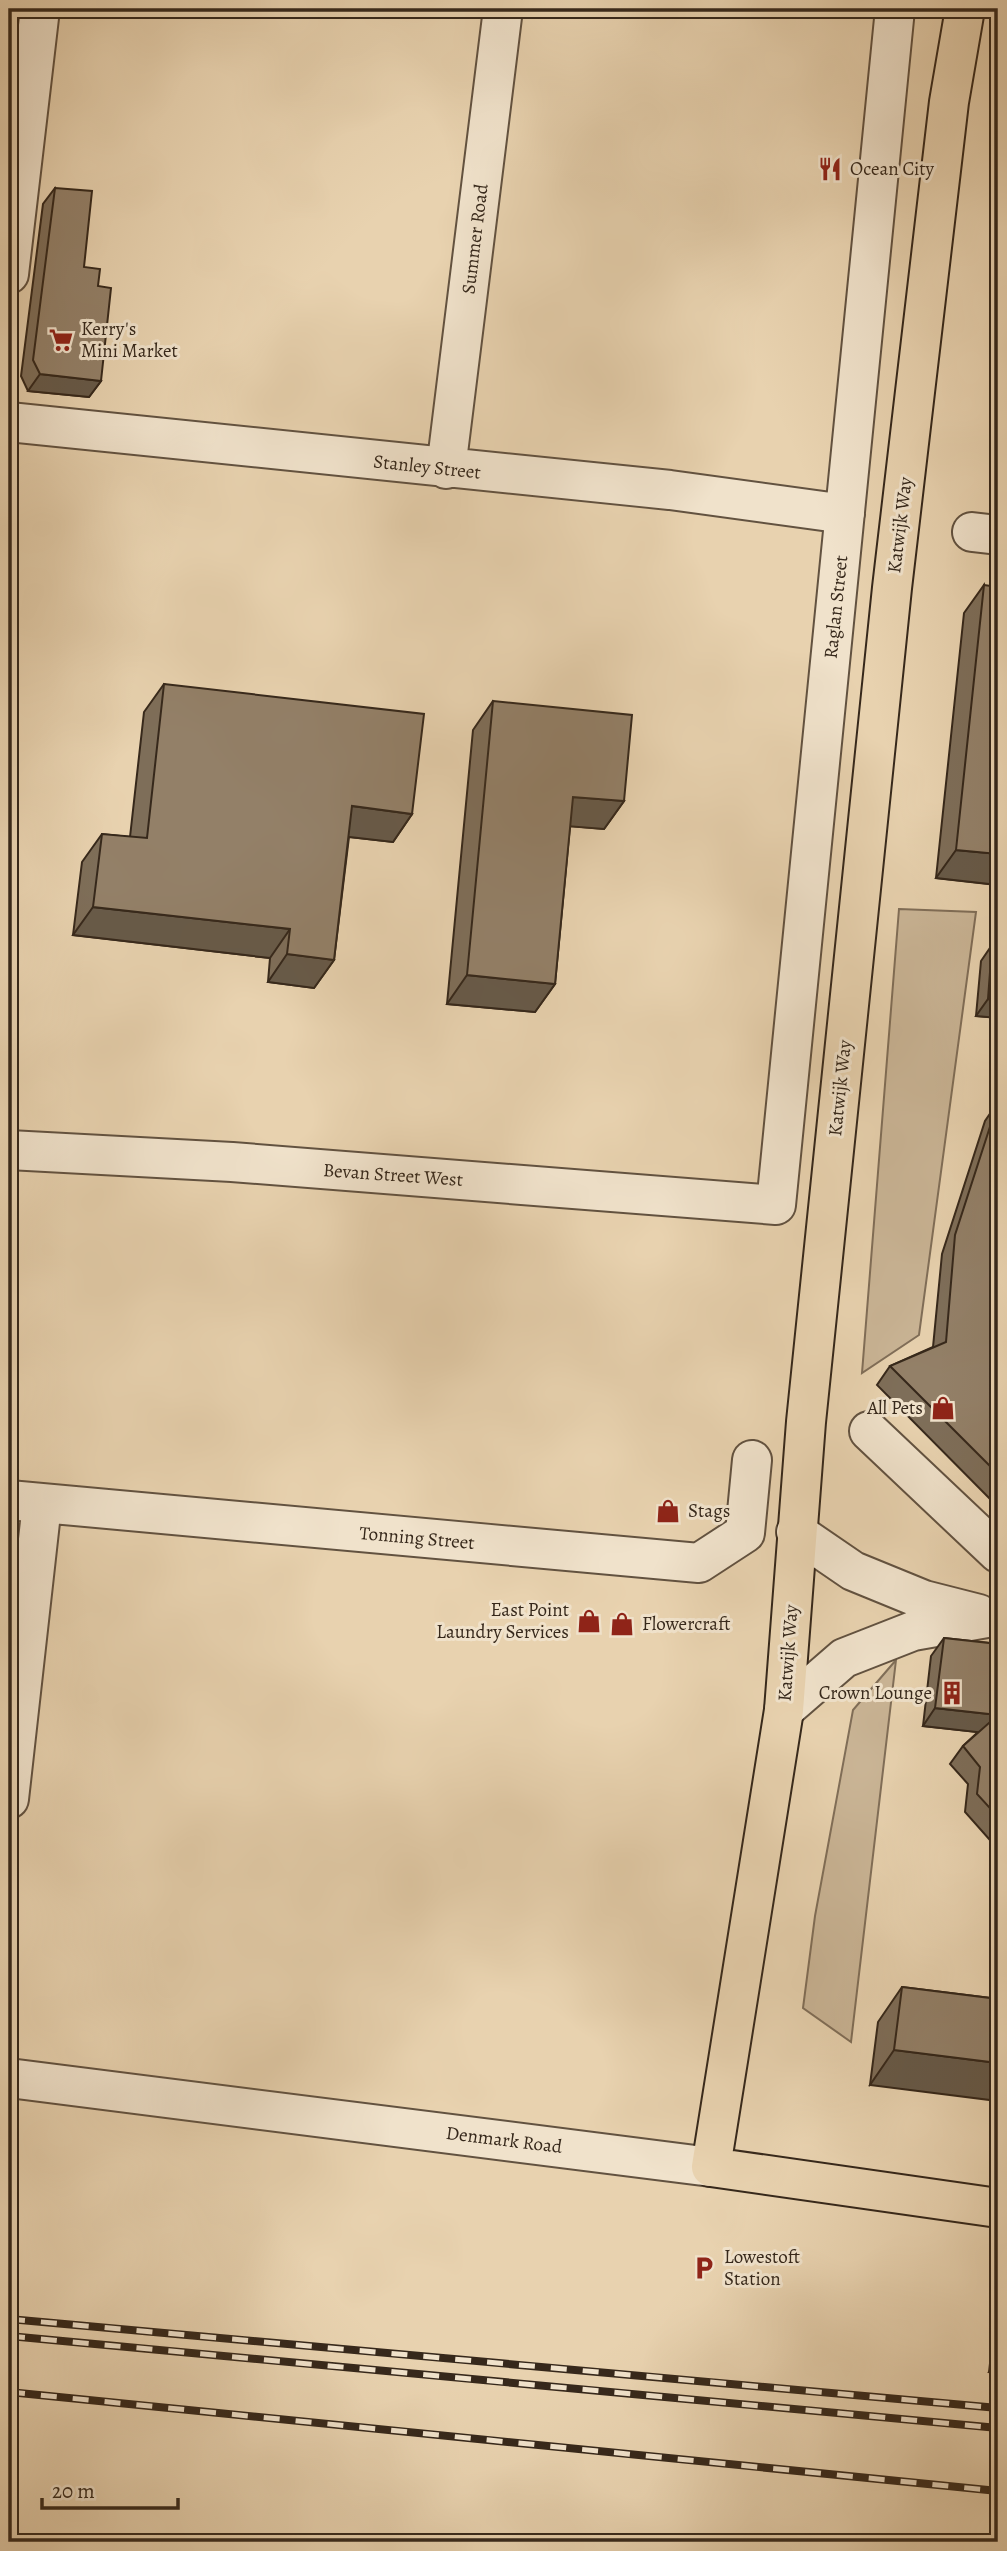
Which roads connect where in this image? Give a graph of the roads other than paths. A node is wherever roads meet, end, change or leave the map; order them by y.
1 (40, 9) edge
2 (503, 9) edge
3 (895, 9) edge
4 (965, 9) edge
5 (9, 274) edge
6 (9, 422) edge
7 (446, 469) junction
8 (845, 514) junction
9 (9, 1150) edge
10 (776, 1205) joint
11 (869, 1430) dead end
12 (752, 1460) dead end
13 (25, 1502) edge
14 (796, 1532) junction
15 (998, 1553) edge
16 (993, 1616) edge
17 (784, 1710) junction
18 (9, 1798) edge
19 (9, 2078) edge
20 (711, 2167) junction
21 (998, 2207) edge

1 - 5 street
2 - 7 street, Summer Road
3 - 8 street, Raglan Street
4 - 14 highway, Katwijk Way
6 - 7 street, Stanley Street
7 - 8 street, Stanley Street
8 - 10 street, Raglan Street
9 - 10 street, Bevan Street West
11 - 15 street
12 - 13 street, Tonning Street
13 - 18 street
14 - 16 street
14 - 17 highway, Katwijk Way
16 - 17 street
17 - 20 highway, Katwijk Way
19 - 20 street, Denmark Road
20 - 21 highway, Denmark Road

